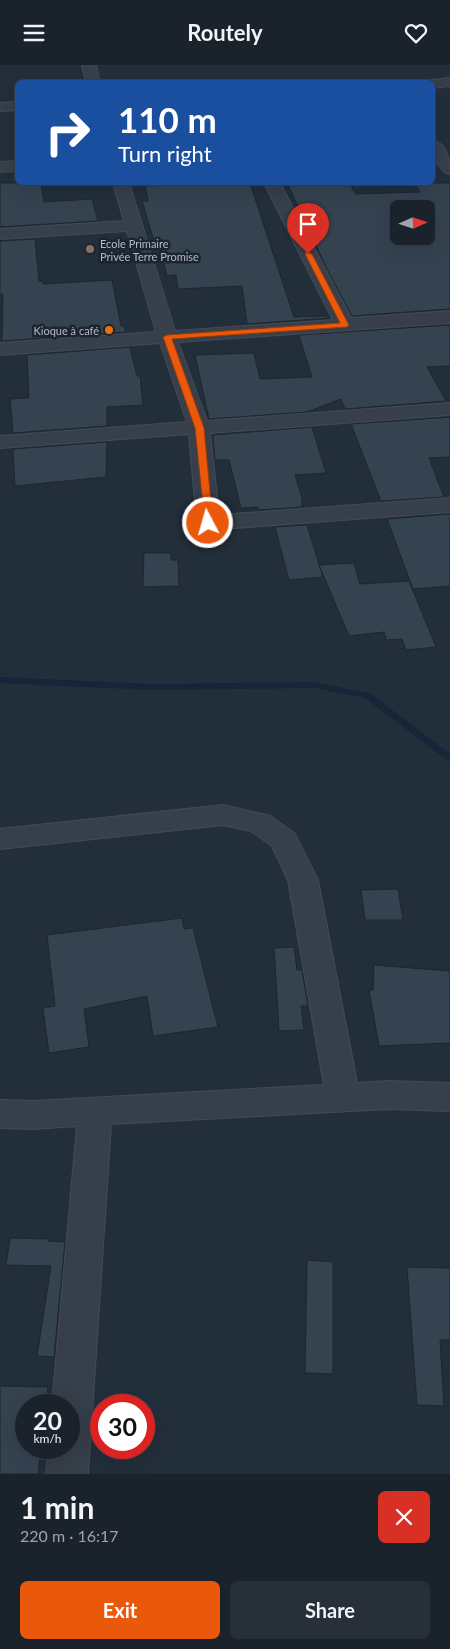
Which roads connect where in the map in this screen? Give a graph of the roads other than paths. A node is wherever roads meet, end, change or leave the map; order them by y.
1 (89, 65) edge
2 (92, 80) edge
3 (450, 82) edge
4 (435, 83) edge
5 (15, 106) edge
6 (0, 107) edge
7 (435, 149) edge
8 (15, 166) edge
9 (0, 167) edge
10 (450, 169) edge
11 (122, 185) edge
12 (273, 185) edge
13 (133, 226) junction
14 (0, 234) edge
15 (450, 317) edge
16 (345, 325) junction
17 (167, 337) junction
18 (0, 349) edge
19 (450, 409) edge
20 (199, 428) junction
21 (0, 442) edge
22 (450, 505) edge
23 (0, 839) edge
24 (343, 1097) junction
25 (450, 1097) edge
26 (95, 1112) junction
27 (0, 1114) edge
28 (73, 1394) edge
29 (68, 1459) edge
30 (66, 1474) edge

1 - 2 street
3 - 4 street
5 - 6 street
7 - 10 street
8 - 9 street
11 - 13 street
12 - 16 street
13 - 14 street
13 - 17 street
15 - 16 street
16 - 17 street
17 - 18 street
17 - 20 street
19 - 20 street
20 - 21 street
20 - 22 street
23 - 24 street
24 - 25 street
24 - 26 street
26 - 27 street
26 - 28 street
29 - 30 street

